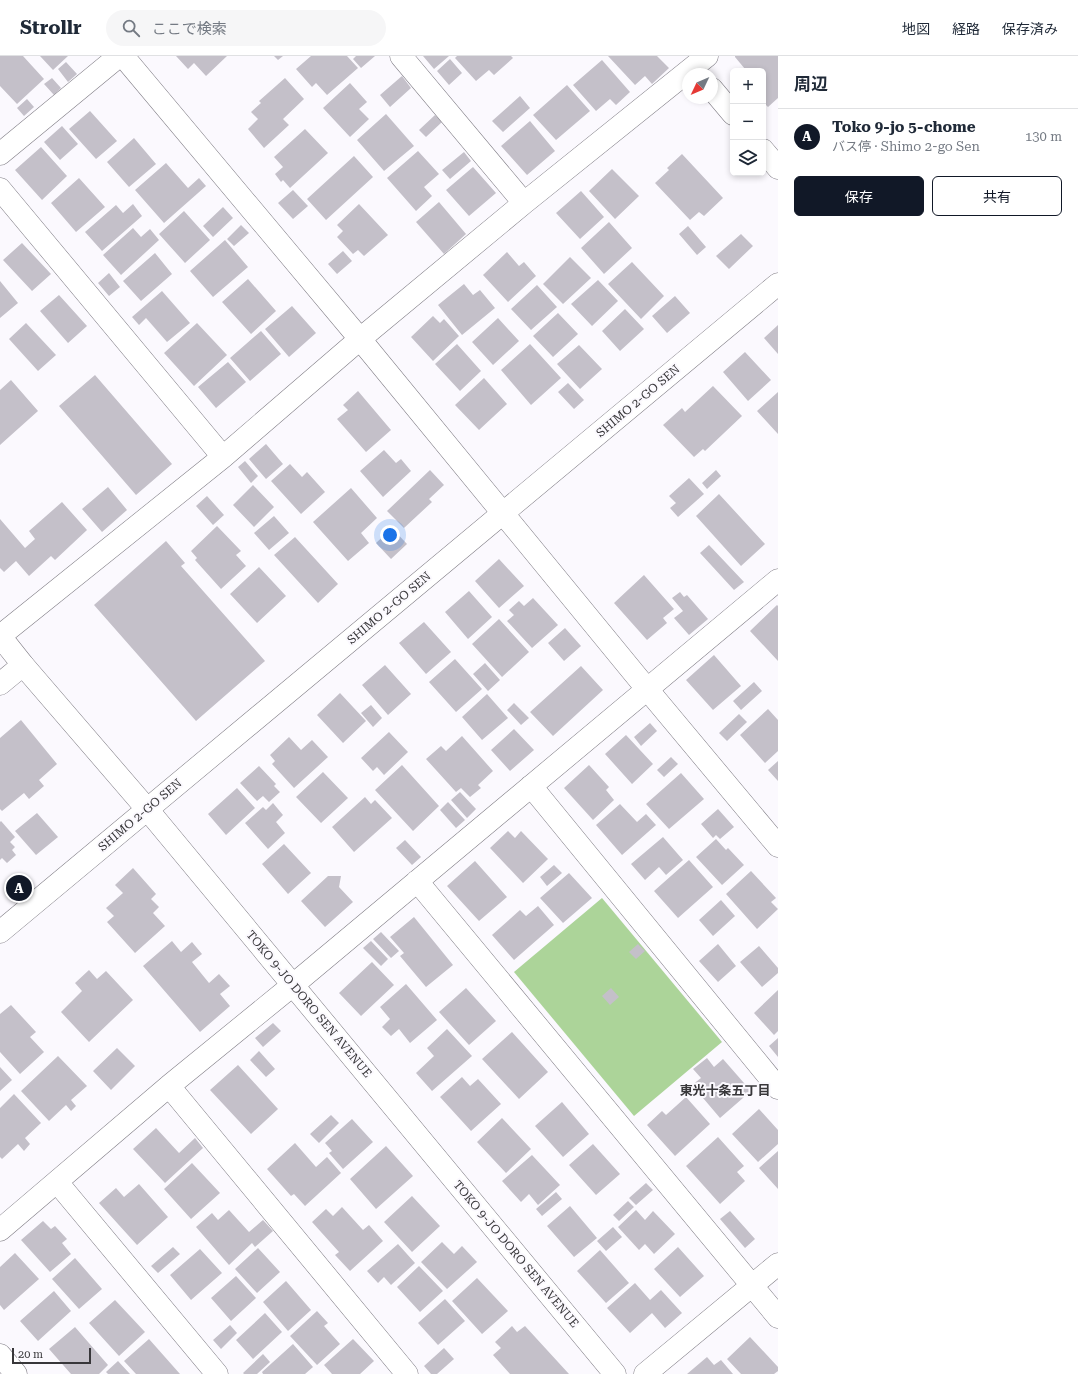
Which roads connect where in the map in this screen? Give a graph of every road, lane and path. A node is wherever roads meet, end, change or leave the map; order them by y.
1 (119, 56) edge
2 (123, 56) edge
3 (401, 56) edge
4 (696, 63) edge
5 (718, 96) edge
6 (730, 110) edge
7 (0, 154) edge
8 (766, 154) edge
9 (778, 168) edge
10 (0, 189) edge
11 (524, 203) junction
12 (778, 284) edge
13 (360, 339) junction
14 (223, 457) junction
15 (503, 513) junction
16 (778, 580) edge
17 (0, 636) edge
18 (23, 665) junction
19 (0, 684) edge
20 (647, 689) junction
21 (531, 786) junction
22 (147, 809) junction
23 (778, 846) edge
24 (417, 882) junction
25 (0, 932) edge
26 (293, 985) junction
27 (169, 1086) junction
28 (778, 1088) edge
29 (57, 1182) junction
30 (0, 1230) edge
31 (778, 1264) edge
32 (752, 1286) junction
33 (778, 1317) edge
34 (0, 1355) edge
35 (16, 1374) edge
36 (217, 1374) edge
37 (407, 1374) edge
38 (615, 1374) edge
39 (646, 1374) edge

1 - 7 street
2 - 13 street
3 - 11 street
4 - 11 street
5 - 6 street
8 - 9 street
10 - 14 street
11 - 13 street
12 - 15 street, SHIMO 2-GO SEN
13 - 14 street
13 - 15 street
14 - 17 street
15 - 20 street
15 - 22 street, SHIMO 2-GO SEN
16 - 20 street
17 - 18 street, TOKO 9-JO DORO SEN AVENUE
18 - 19 street
18 - 22 street, TOKO 9-JO DORO SEN AVENUE
20 - 21 street
20 - 23 street
21 - 24 street
21 - 28 street
22 - 25 street, SHIMO 2-GO SEN
22 - 26 street, TOKO 9-JO DORO SEN AVENUE
24 - 26 street
24 - 32 street
26 - 27 street
26 - 38 street, TOKO 9-JO DORO SEN AVENUE
27 - 29 street
27 - 37 street
29 - 30 street
29 - 36 street
31 - 32 street
32 - 33 street
32 - 39 street
34 - 35 street

